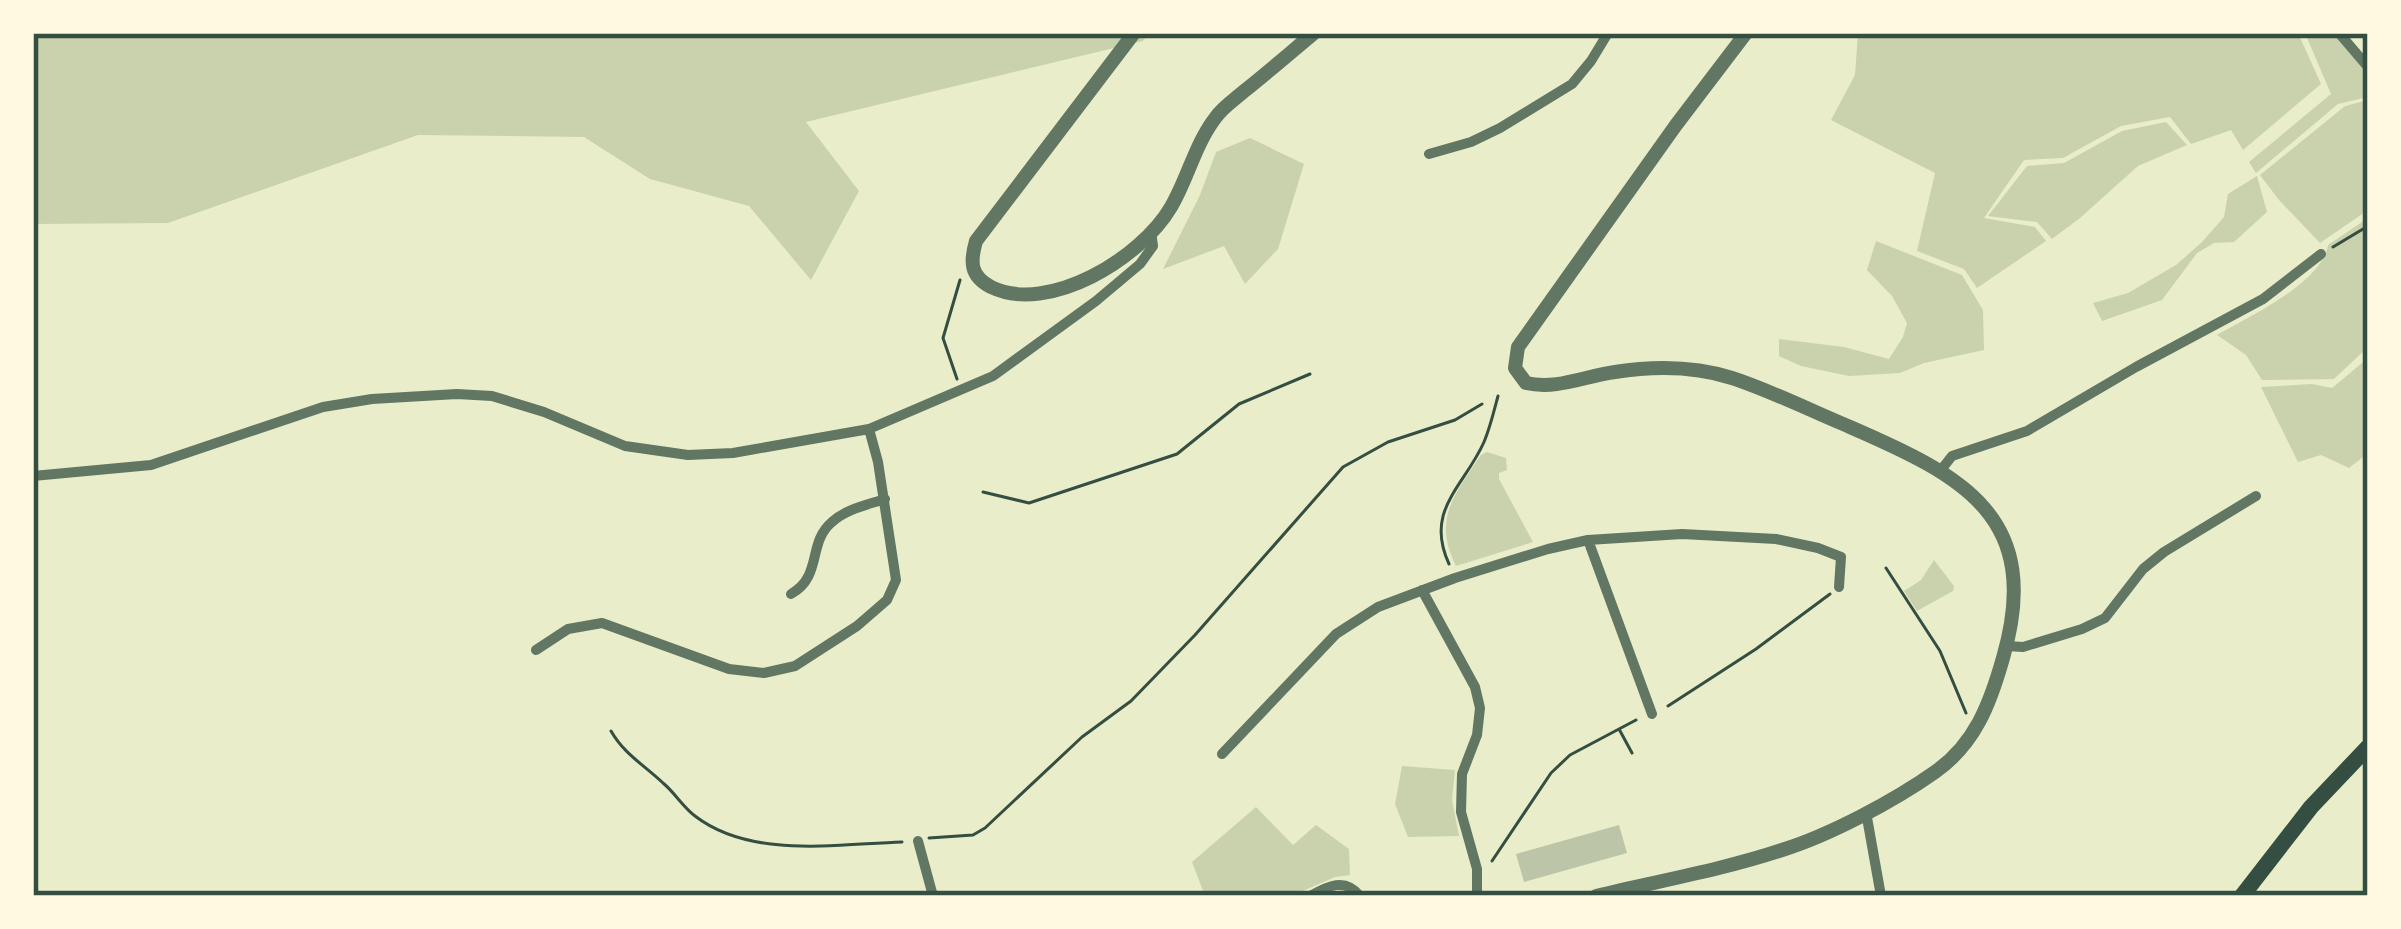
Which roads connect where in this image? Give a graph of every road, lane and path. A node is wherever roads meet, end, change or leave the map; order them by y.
1 (1135, 33) edge
2 (1313, 33) edge
3 (1608, 33) edge
4 (1746, 33) edge
5 (2339, 33) edge
6 (2368, 67) edge
7 (1429, 154) dead end
8 (2368, 226) edge
9 (1151, 231) junction
10 (2321, 254) joint
11 (970, 263) junction
12 (1310, 374) dead end
13 (960, 392) junction
14 (1498, 396) dead end
15 (1482, 404) dead end
16 (869, 428) junction
17 (1941, 470) junction
18 (33, 476) edge
19 (983, 492) dead end
20 (2256, 496) dead end
21 (885, 499) junction
22 (1588, 541) junction
23 (1886, 568) dead end
24 (1456, 578) junction
25 (1839, 587) joint
26 (1422, 590) junction
27 (791, 594) dead end
28 (2007, 646) junction
29 (536, 650) dead end
30 (1668, 706) dead end
31 (1652, 714) dead end
32 (1636, 720) dead end
33 (1618, 728) junction
34 (611, 731) dead end
35 (1975, 734) junction
36 (2368, 747) edge
37 (1632, 753) dead end
38 (1222, 754) dead end
39 (1866, 812) junction
40 (918, 842) junction
41 (1478, 876) junction
42 (933, 896) edge
43 (1310, 896) edge
44 (1360, 896) edge
45 (1477, 896) edge
46 (1596, 896) edge
47 (1881, 896) edge
48 (2242, 896) edge

1 - 11 street
2 - 9 street
3 - 7 street
4 - 17 street
5 - 6 street
8 - 10 path
9 - 11 street
9 - 13 street
10 - 17 street
11 - 13 path
12 - 19 path
13 - 16 street
14 - 24 path
15 - 40 path
16 - 18 street
16 - 21 street
17 - 28 street
20 - 28 street
21 - 27 street
21 - 29 street
22 - 24 street
22 - 25 street
22 - 31 street
23 - 35 path
24 - 26 street
25 - 30 path
26 - 38 street
26 - 41 street
28 - 35 street
32 - 33 path
33 - 37 path
33 - 41 path
34 - 40 path
35 - 39 street
36 - 48 main road
39 - 46 street
39 - 47 street
40 - 42 street
41 - 45 street
43 - 44 street

